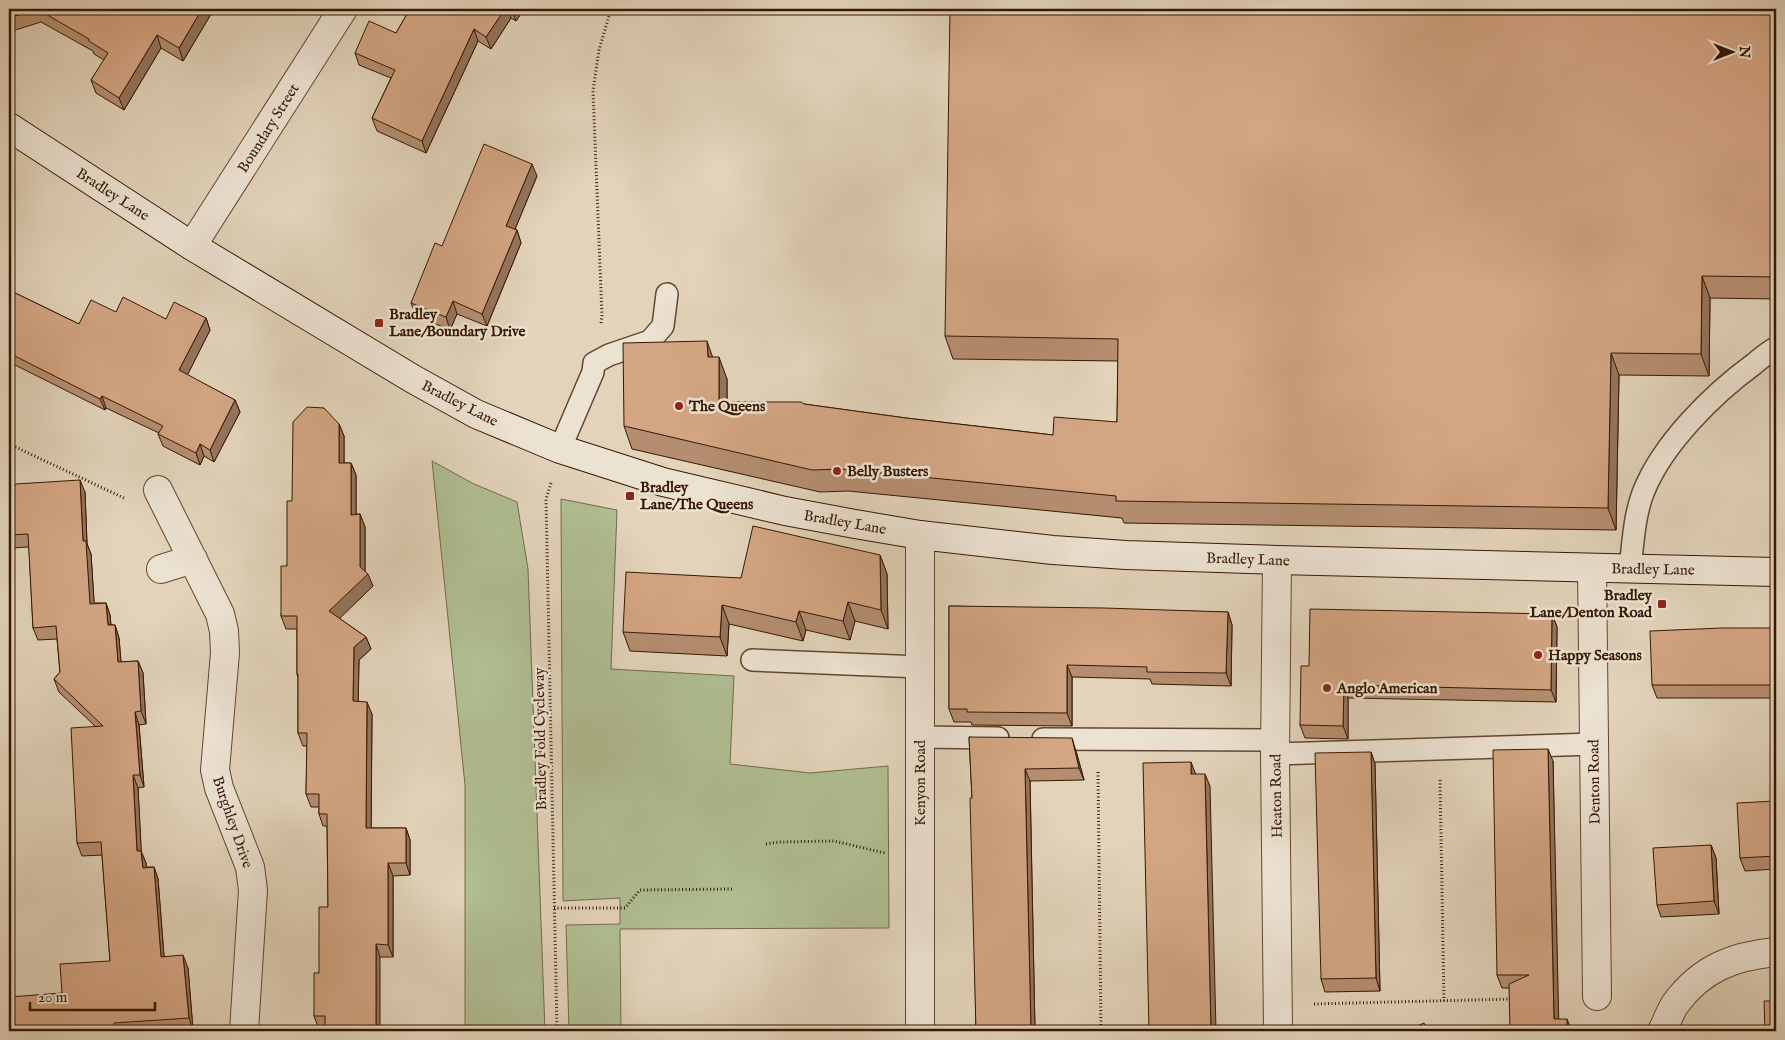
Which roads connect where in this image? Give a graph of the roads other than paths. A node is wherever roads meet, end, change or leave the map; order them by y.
1 (342, 9) edge
2 (9, 127) edge
3 (192, 246) junction
4 (667, 294) dead end
5 (1776, 348) edge
6 (560, 449) junction
7 (164, 500) road end
8 (920, 534) junction
9 (193, 559) junction
10 (1277, 560) junction
11 (1592, 568) junction
12 (1630, 568) junction
13 (161, 569) dead end
14 (1776, 572) edge
15 (752, 660) dead end
16 (920, 667) junction
17 (920, 737) junction
18 (1594, 744) junction
19 (1275, 747) junction
20 (1776, 952) edge
21 (1597, 996) dead end
22 (1278, 1018) edge
23 (244, 1031) edge
24 (920, 1031) edge
25 (1662, 1031) edge

1 - 3 street, Boundary Street
2 - 3 street, Bradley Lane
3 - 6 street, Bradley Lane
4 - 6 lane
5 - 12 lane
6 - 8 street, Bradley Lane
7 - 9 street, Burghley Drive
8 - 10 street, Bradley Lane
8 - 16 street, Kenyon Road
9 - 13 street
9 - 23 street, Burghley Drive
10 - 11 street, Bradley Lane
10 - 19 street, Heaton Road
11 - 12 street, Bradley Lane
11 - 18 street, Denton Road
12 - 14 street, Bradley Lane
15 - 16 lane
16 - 17 street, Kenyon Road
17 - 19 lane
17 - 24 street, Kenyon Road
18 - 19 lane
18 - 21 street, Denton Road
19 - 22 street, Heaton Road
20 - 25 street

